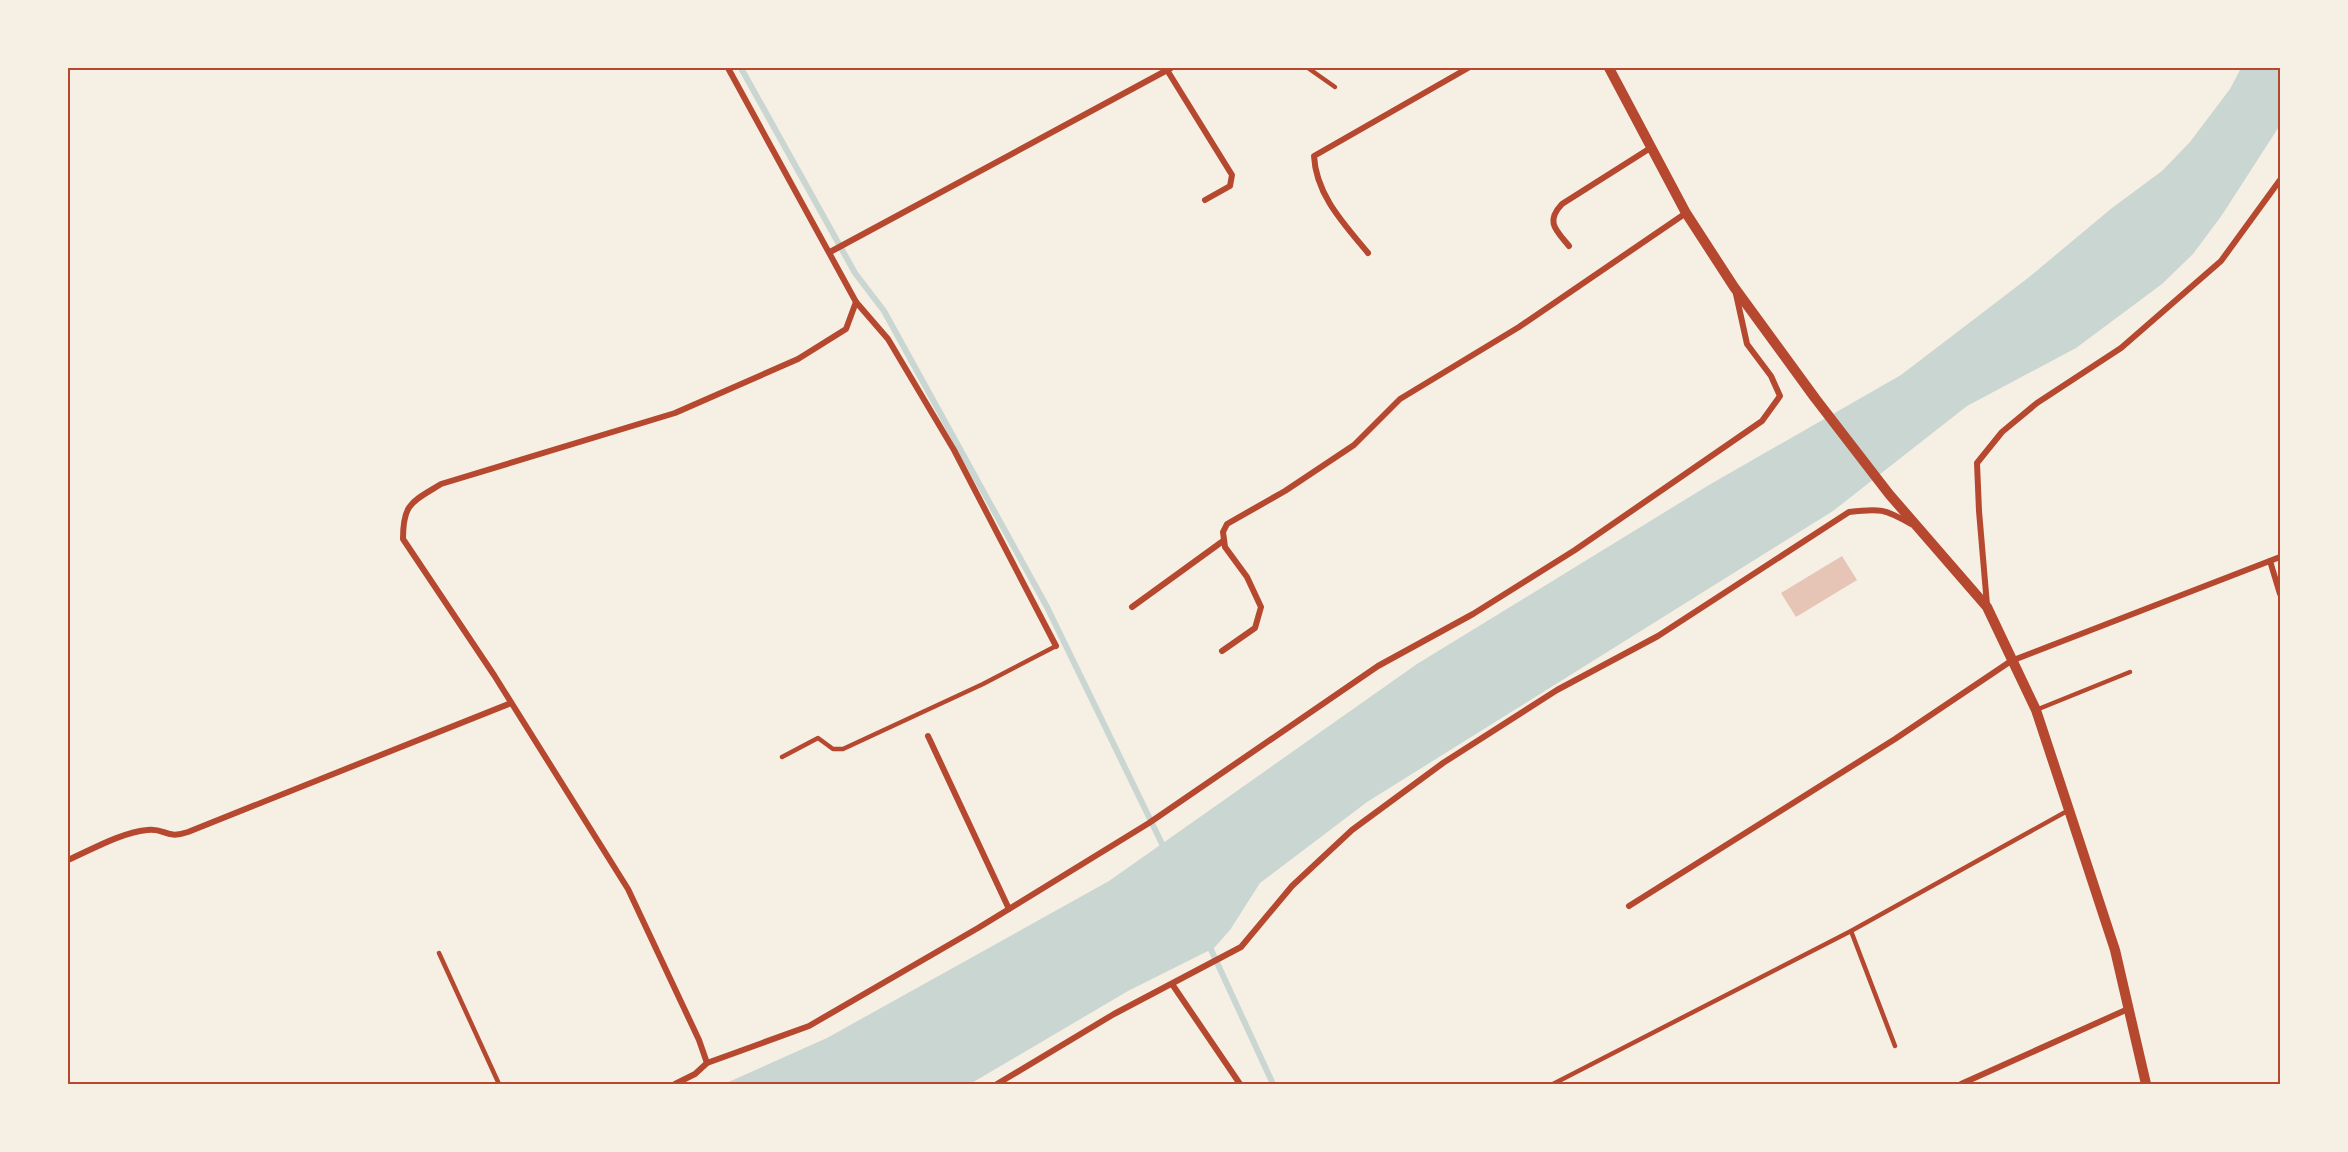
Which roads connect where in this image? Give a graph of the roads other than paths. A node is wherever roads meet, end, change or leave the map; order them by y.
1 (728, 68) edge
2 (1308, 68) edge
3 (1468, 68) edge
4 (1609, 68) edge
5 (1169, 69) edge
6 (1335, 87) dead end
7 (1652, 147) junction
8 (2280, 180) edge
9 (1205, 200) dead end
10 (1686, 213) junction
11 (1569, 246) dead end
12 (830, 252) junction
13 (1368, 253) dead end
14 (1734, 287) junction
15 (856, 302) junction
16 (1922, 530) junction
17 (1223, 541) junction
18 (2280, 557) edge
19 (2270, 561) junction
20 (2280, 594) edge
21 (1132, 607) dead end
22 (1988, 607) junction
23 (1056, 646) joint
24 (1222, 651) dead end
25 (2011, 661) junction
26 (2130, 672) dead end
27 (511, 703) junction
28 (2036, 710) junction
29 (928, 736) dead end
30 (782, 757) dead end
31 (2069, 810) junction
32 (68, 860) edge
33 (1629, 906) dead end
34 (1009, 909) junction
35 (1851, 930) junction
36 (440, 953) dead end
37 (1172, 984) junction
38 (2128, 1009) junction
39 (1895, 1046) dead end
40 (707, 1063) junction
41 (499, 1084) edge
42 (675, 1084) edge
43 (998, 1084) edge
44 (1240, 1084) edge
45 (1553, 1084) edge
46 (1961, 1084) edge
47 (2146, 1084) edge

1 - 12 street
2 - 6 lane
3 - 13 street
4 - 7 street
5 - 9 street
5 - 12 street
7 - 10 street
7 - 11 street
8 - 22 street
10 - 14 street
10 - 17 street
12 - 15 street
14 - 16 street
14 - 34 street
15 - 23 street
15 - 27 street
16 - 22 street
16 - 37 street
17 - 21 street
17 - 24 street
18 - 19 street
19 - 20 street
19 - 25 street
22 - 25 street
23 - 30 lane
25 - 28 street
25 - 33 street
26 - 28 lane
27 - 32 street
27 - 40 street
28 - 31 street
29 - 34 street
31 - 35 lane
31 - 38 street
34 - 40 street
35 - 39 lane
35 - 45 lane
36 - 41 lane
37 - 43 street
37 - 44 street
38 - 46 street
38 - 47 street
40 - 42 street

